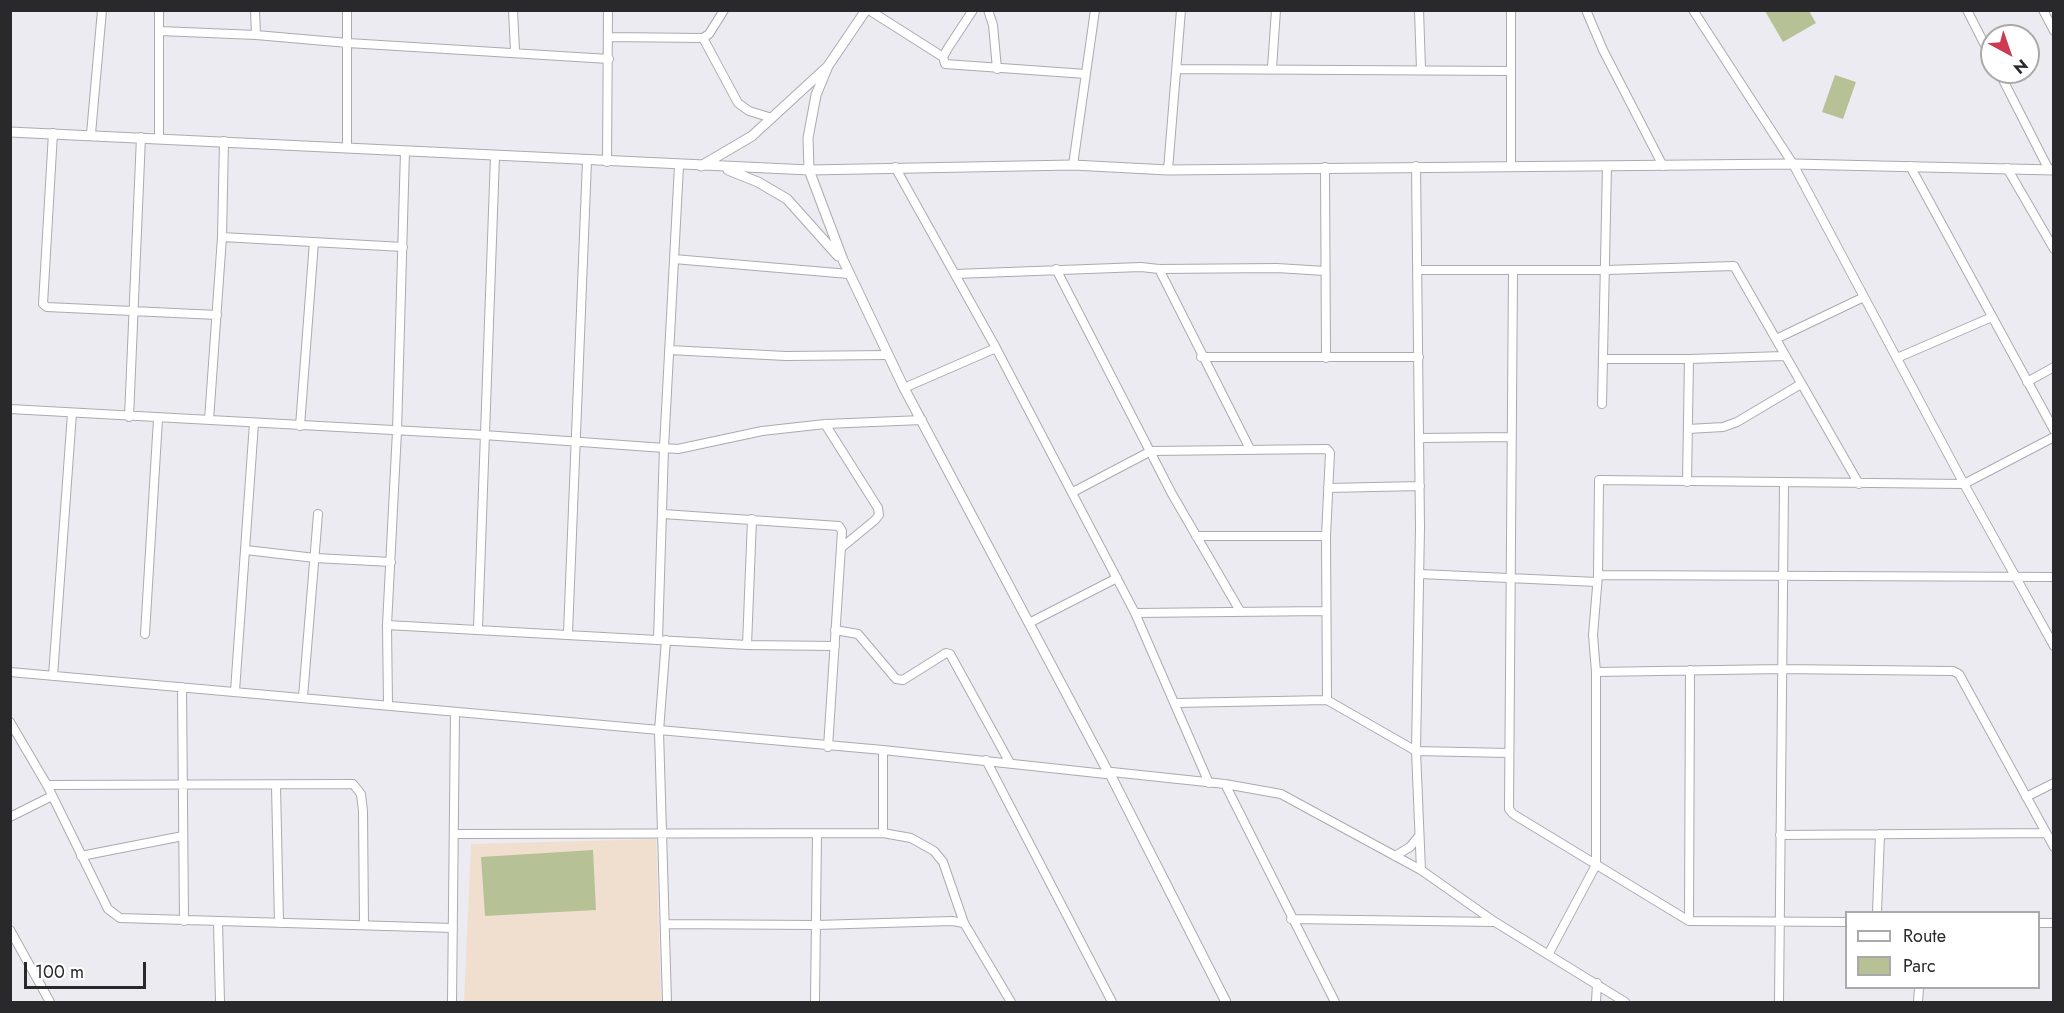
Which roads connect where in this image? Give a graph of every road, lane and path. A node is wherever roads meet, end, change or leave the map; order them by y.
1 (102, 10) edge
2 (159, 10) edge
3 (255, 10) edge
4 (347, 10) edge
5 (513, 10) edge
6 (608, 10) edge
7 (724, 10) edge
8 (868, 10) edge
9 (973, 10) edge
10 (988, 10) edge
11 (1095, 10) edge
12 (1181, 10) edge
13 (1276, 10) edge
14 (1419, 10) edge
15 (1511, 10) edge
16 (1586, 10) edge
17 (1693, 10) edge
18 (1967, 10) edge
19 (2043, 10) edge
20 (160, 31) junction
21 (2054, 32) edge
22 (256, 35) junction
23 (1980, 35) edge
24 (609, 37) junction
25 (703, 38) junction
26 (348, 43) junction
27 (514, 51) junction
28 (943, 57) junction
29 (609, 59) junction
30 (828, 66) junction
31 (1272, 68) junction
32 (997, 69) junction
33 (1178, 69) junction
34 (1421, 69) junction
35 (1510, 71) junction
36 (1086, 74) junction
37 (2005, 84) edge
38 (772, 118) junction
39 (10, 132) edge
40 (53, 133) junction
41 (91, 134) junction
42 (141, 137) junction
43 (159, 138) junction
44 (224, 141) junction
45 (346, 148) junction
46 (405, 151) junction
47 (495, 156) junction
48 (587, 161) junction
49 (607, 162) junction
50 (1793, 164) junction
51 (1073, 165) junction
52 (679, 166) junction
53 (700, 166) junction
54 (1416, 166) junction
55 (1511, 166) junction
56 (1607, 166) junction
57 (1663, 166) junction
58 (1910, 166) junction
59 (721, 167) junction
60 (895, 167) junction
61 (1325, 167) junction
62 (2007, 168) junction
63 (809, 170) junction
64 (1168, 170) junction
65 (2051, 170) edge
66 (222, 237) junction
67 (314, 242) junction
68 (403, 248) junction
69 (2054, 249) edge
70 (674, 259) junction
71 (843, 260) junction
72 (1056, 269) junction
73 (1159, 269) junction
74 (1418, 270) junction
75 (1606, 270) junction
76 (1325, 271) junction
77 (1513, 271) junction
78 (849, 273) junction
79 (955, 274) junction
80 (1864, 297) junction
81 (134, 309) junction
82 (217, 315) junction
83 (1992, 317) junction
84 (1776, 339) junction
85 (996, 348) junction
86 (669, 350) junction
87 (888, 355) junction
88 (1785, 356) junction
89 (1201, 357) junction
90 (1419, 357) junction
91 (1326, 358) junction
92 (1897, 358) junction
93 (1604, 359) junction
94 (1689, 359) junction
95 (2054, 367) edge
96 (2027, 382) junction
97 (1801, 384) junction
98 (904, 388) junction
99 (1602, 404) dead end
100 (10, 409) edge
101 (72, 413) junction
102 (129, 417) junction
103 (158, 419) junction
104 (209, 420) junction
105 (922, 420) junction
106 (254, 423) junction
107 (825, 424) junction
108 (300, 426) junction
109 (1688, 429) junction
110 (2054, 430) edge
111 (397, 431) junction
112 (484, 435) junction
113 (1511, 437) junction
114 (2054, 437) edge
115 (1420, 438) junction
116 (575, 442) junction
117 (664, 448) junction
118 (1250, 449) junction
119 (1151, 451) junction
120 (1687, 482) junction
121 (1784, 484) junction
122 (1859, 484) junction
123 (1964, 484) junction
124 (1420, 486) junction
125 (1328, 488) junction
126 (1073, 492) junction
127 (318, 514) dead end
128 (663, 514) junction
129 (752, 519) junction
130 (1196, 536) junction
131 (1326, 536) junction
132 (841, 548) junction
133 (246, 550) junction
134 (315, 558) junction
135 (391, 562) junction
136 (1420, 574) junction
137 (2015, 576) junction
138 (2054, 577) edge
139 (1117, 578) junction
140 (1782, 578) junction
141 (1510, 579) junction
142 (1597, 579) junction
143 (1240, 611) junction
144 (1326, 611) junction
145 (1136, 613) junction
146 (1031, 622) junction
147 (387, 625) junction
148 (478, 628) junction
149 (835, 630) junction
150 (568, 633) junction
151 (145, 634) dead end
152 (662, 639) junction
153 (747, 645) junction
154 (835, 646) junction
155 (2054, 646) edge
156 (1781, 669) junction
157 (1690, 670) junction
158 (10, 672) edge
159 (1596, 672) junction
160 (53, 676) junction
161 (182, 687) junction
162 (235, 691) junction
163 (303, 697) junction
164 (1327, 700) junction
165 (1176, 704) junction
166 (388, 705) junction
167 (455, 713) junction
168 (10, 722) edge
169 (659, 731) junction
170 (828, 747) junction
171 (883, 750) junction
172 (1416, 751) junction
173 (1508, 753) junction
174 (986, 760) junction
175 (1010, 763) junction
176 (1109, 773) junction
177 (1209, 783) junction
178 (2054, 783) edge
179 (183, 784) junction
180 (1226, 784) junction
181 (47, 785) junction
182 (276, 786) junction
183 (52, 796) junction
184 (2026, 797) junction
185 (10, 817) edge
186 (883, 833) junction
187 (2046, 833) junction
188 (454, 834) junction
189 (817, 834) junction
190 (1880, 834) junction
191 (662, 835) junction
192 (1780, 835) junction
193 (183, 836) junction
194 (1419, 836) junction
195 (2054, 847) edge
196 (81, 856) junction
197 (1395, 856) junction
198 (1596, 865) junction
199 (1421, 870) junction
200 (1877, 911) edge
201 (1291, 919) junction
202 (184, 921) junction
203 (1689, 921) junction
204 (218, 922) junction
205 (1495, 922) junction
206 (1780, 922) junction
207 (1845, 922) edge
208 (279, 923) junction
209 (964, 923) junction
210 (666, 924) junction
211 (364, 925) junction
212 (816, 925) junction
213 (453, 928) junction
214 (10, 930) edge
215 (1549, 953) junction
216 (1597, 983) junction
217 (50, 1002) edge
218 (220, 1002) edge
219 (452, 1002) edge
220 (667, 1002) edge
221 (815, 1002) edge
222 (1011, 1002) edge
223 (1112, 1002) edge
224 (1226, 1002) edge
225 (1335, 1002) edge
226 (1596, 1002) edge
227 (1625, 1002) edge
228 (1779, 1002) edge

1 - 41 street
2 - 20 street
3 - 22 street
4 - 26 street
5 - 27 street
6 - 24 street
7 - 25 street
8 - 28 street
8 - 30 street
9 - 28 street
10 - 32 street
11 - 36 street
12 - 33 street
13 - 31 street
14 - 34 street
15 - 35 street
16 - 57 street
17 - 50 street
18 - 23 street
19 - 21 street
20 - 22 street
20 - 43 street
22 - 26 street
24 - 25 street
24 - 29 street
25 - 38 street
26 - 27 street
26 - 45 street
27 - 29 street
28 - 32 street
29 - 49 street
30 - 38 street
30 - 63 street
31 - 33 street
31 - 34 street
32 - 36 street
33 - 64 street
34 - 35 street
35 - 55 street
36 - 51 street
37 - 65 street
38 - 53 street
39 - 40 street
40 - 41 street
40 - 81 street
41 - 42 street
42 - 43 street
42 - 81 street
43 - 44 street
44 - 45 street
44 - 66 street
45 - 46 street
46 - 47 street
46 - 68 street
47 - 48 street
47 - 112 street
48 - 49 street
48 - 116 street
49 - 52 street
50 - 57 street
50 - 58 street
50 - 80 street
51 - 60 street
51 - 64 street
52 - 53 street
52 - 70 street
53 - 59 street
54 - 55 street
54 - 61 street
54 - 74 street
55 - 56 street
56 - 57 street
56 - 75 street
58 - 62 street
58 - 83 street
59 - 63 street
59 - 71 street
60 - 63 street
60 - 79 street
61 - 64 street
61 - 76 street
62 - 65 street
62 - 69 street
63 - 71 street
66 - 67 street
66 - 82 street
67 - 68 street
67 - 108 street
68 - 111 street
70 - 78 street
70 - 86 street
71 - 78 street
72 - 73 street
72 - 79 street
72 - 119 street
73 - 76 street
73 - 89 street
74 - 77 street
74 - 90 street
75 - 77 street
75 - 84 street
75 - 93 street
76 - 91 street
77 - 113 street
78 - 87 street
79 - 85 street
80 - 84 street
80 - 92 street
81 - 82 street
81 - 102 street
82 - 104 street
83 - 92 street
83 - 96 street
84 - 88 street
85 - 98 street
85 - 126 street
86 - 87 street
86 - 117 street
87 - 98 street
88 - 94 street
88 - 97 street
89 - 91 street
89 - 118 street
90 - 91 street
90 - 115 street
92 - 123 street
93 - 94 street
93 - 99 street
94 - 109 street
95 - 96 street
96 - 110 street
97 - 109 street
97 - 122 street
98 - 105 street
100 - 101 street
101 - 102 street
101 - 160 street
102 - 103 street
103 - 104 street
103 - 151 street
104 - 106 street
105 - 107 street
105 - 146 street
106 - 108 street
106 - 133 street
107 - 117 street
107 - 132 street
108 - 111 street
109 - 120 street
111 - 112 street
111 - 135 street
112 - 116 street
112 - 148 street
113 - 115 street
113 - 141 street
114 - 123 street
115 - 124 street
116 - 117 street
116 - 150 street
117 - 128 street
118 - 119 street
118 - 125 street
119 - 126 street
119 - 130 street
120 - 121 street
120 - 142 street
121 - 122 street
121 - 140 street
122 - 123 street
123 - 137 street
124 - 125 street
124 - 136 street
125 - 131 street
126 - 139 street
127 - 134 street
128 - 129 street
128 - 152 street
129 - 132 street
129 - 153 street
130 - 131 street
130 - 143 street
131 - 144 street
132 - 149 street
133 - 134 street
133 - 162 street
134 - 135 street
134 - 163 street
135 - 147 street
136 - 141 street
136 - 172 street
137 - 138 street
137 - 140 street
137 - 155 street
139 - 145 street
139 - 146 street
140 - 142 street
140 - 156 street
141 - 142 street
141 - 173 street
142 - 159 street
143 - 144 street
143 - 145 street
144 - 164 street
145 - 165 street
146 - 176 street
147 - 148 street
147 - 166 street
148 - 150 street
149 - 154 street
149 - 175 street
150 - 152 street
152 - 153 street
152 - 169 street
153 - 154 street
154 - 170 street
156 - 157 street
156 - 184 street
156 - 192 street
157 - 159 street
157 - 203 street
158 - 160 street
159 - 198 street
160 - 161 street
161 - 162 street
161 - 179 street
162 - 163 street
163 - 166 street
164 - 165 street
164 - 172 street
165 - 177 street
166 - 167 street
167 - 169 street
167 - 188 street
168 - 181 street
169 - 170 street
169 - 191 street
170 - 171 street
171 - 174 street
171 - 186 street
172 - 173 street
172 - 194 street
173 - 198 street
174 - 175 street
174 - 223 street
175 - 176 street
176 - 177 street
176 - 224 street
177 - 180 street
178 - 184 street
179 - 181 street
179 - 182 street
179 - 193 street
180 - 197 street
180 - 201 street
181 - 183 street
182 - 208 street
182 - 211 street
183 - 185 street
183 - 196 street
184 - 187 street
186 - 189 street
186 - 209 street
187 - 190 street
187 - 195 street
188 - 191 street
188 - 213 street
189 - 191 street
189 - 212 street
190 - 192 street
190 - 200 street
191 - 210 street
192 - 206 street
193 - 196 street
193 - 202 street
194 - 197 street
194 - 199 street
196 - 202 street
197 - 199 street
198 - 203 street
198 - 215 street
199 - 205 street
201 - 205 street
201 - 225 street
202 - 204 street
203 - 206 street
204 - 208 street
204 - 218 street
205 - 215 street
206 - 207 street
206 - 228 street
208 - 211 street
209 - 212 street
209 - 222 street
210 - 212 street
210 - 220 street
211 - 213 street
212 - 221 street
213 - 219 street
214 - 217 street
215 - 216 street
216 - 226 street
216 - 227 street

